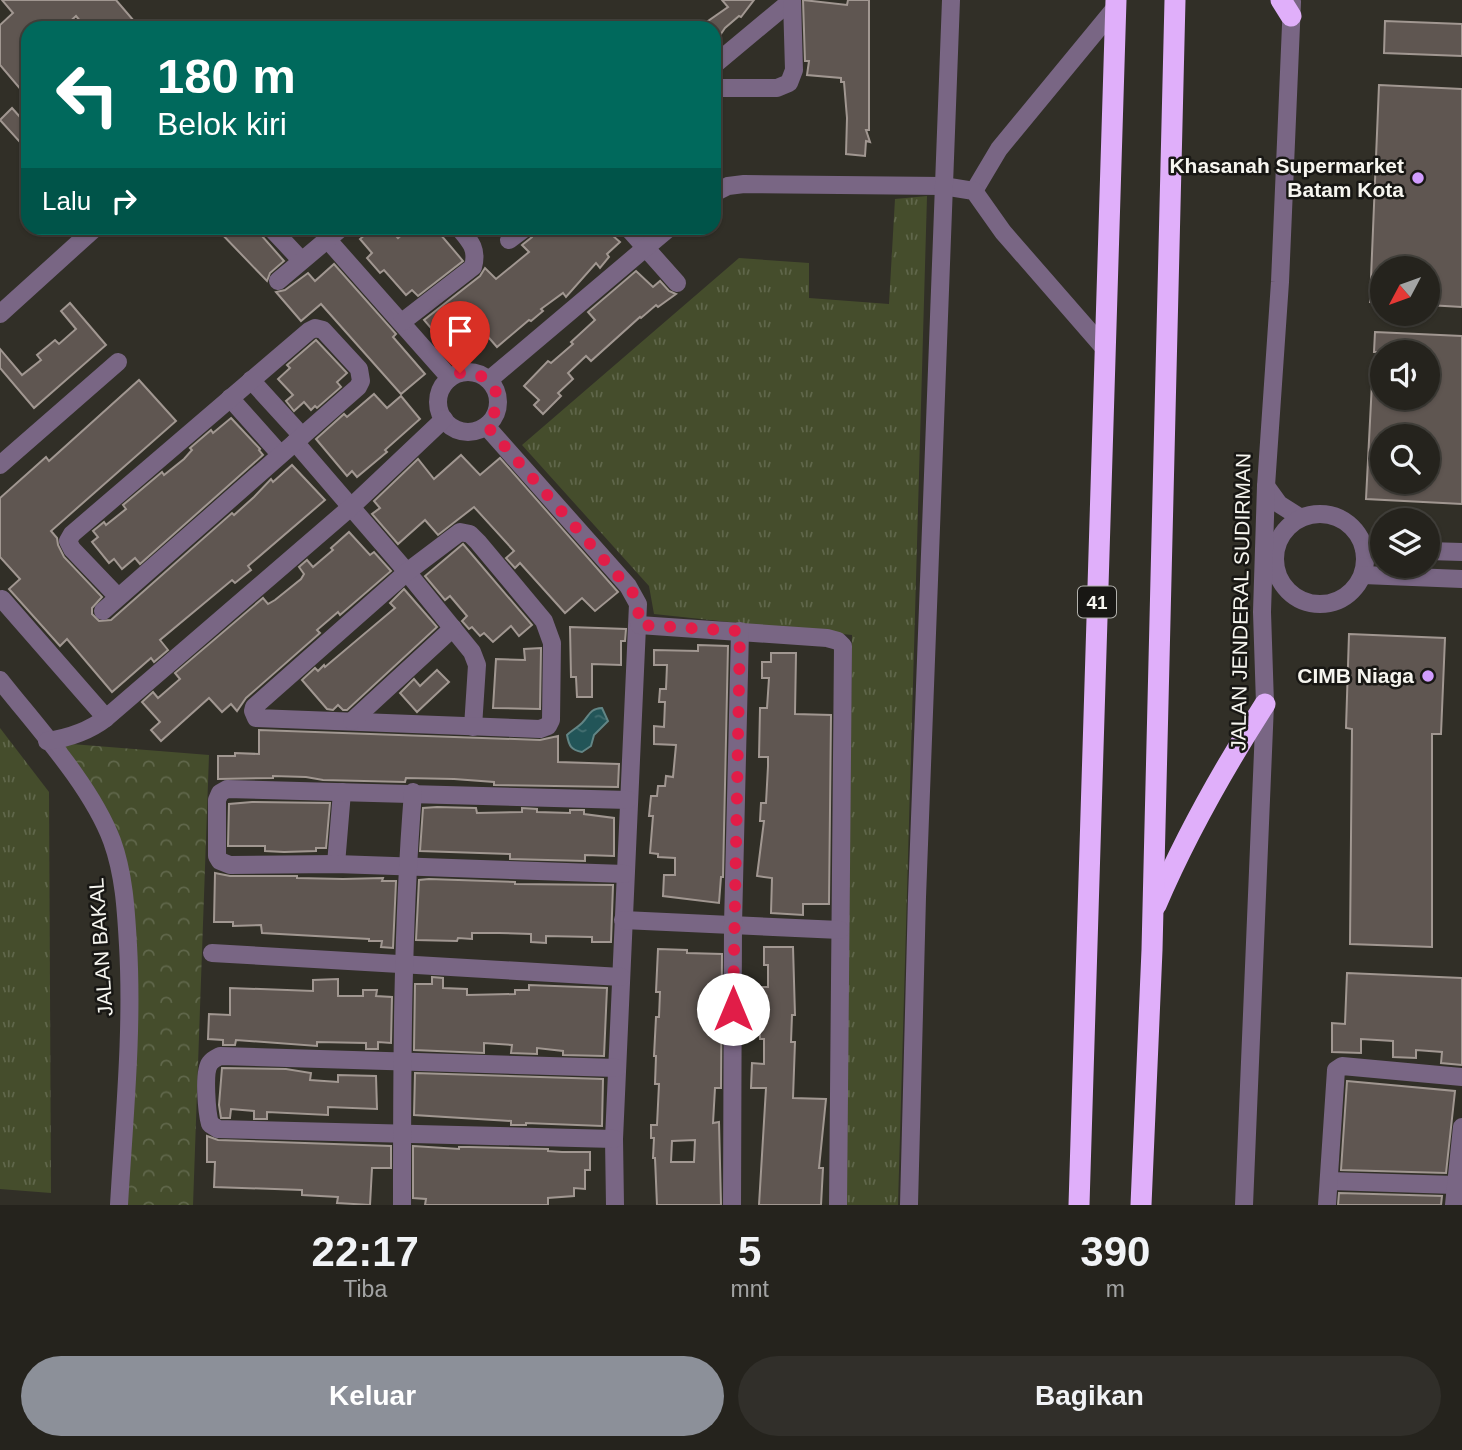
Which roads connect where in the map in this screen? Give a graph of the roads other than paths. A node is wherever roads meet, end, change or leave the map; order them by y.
1 (792, 0) edge
2 (951, 0) edge
3 (1175, 0) edge
4 (1116, 4) edge
5 (1288, 5) edge
6 (721, 59) edge
7 (721, 88) edge
8 (943, 186) junction
9 (721, 190) edge
10 (974, 191) junction
11 (87, 235) edge
12 (278, 235) edge
13 (332, 235) edge
14 (336, 235) edge
15 (465, 235) edge
16 (516, 235) edge
17 (635, 235) edge
18 (661, 235) edge
19 (509, 240) dead end
20 (646, 247) junction
21 (301, 260) junction
22 (278, 281) dead end
23 (677, 284) dead end
24 (0, 314) edge
25 (402, 322) junction
26 (1105, 349) junction
27 (118, 362) dead end
28 (450, 378) junction
29 (251, 380) junction
30 (489, 380) junction
31 (230, 398) junction
32 (444, 419) junction
33 (486, 425) junction
34 (298, 439) junction
35 (280, 454) junction
36 (0, 465) edge
37 (1266, 486) junction
38 (351, 507) junction
39 (1301, 518) junction
40 (1364, 550) junction
41 (1370, 550) edge
42 (1440, 551) edge
43 (1462, 552) edge
44 (407, 572) junction
45 (1363, 575) junction
46 (1462, 579) edge
47 (118, 597) junction
48 (1295, 598) junction
49 (2, 599) dead end
50 (103, 611) dead end
51 (1263, 624) junction
52 (639, 625) junction
53 (453, 628) junction
54 (740, 631) junction
55 (0, 680) edge
56 (1265, 704) junction
57 (106, 718) junction
58 (352, 721) junction
59 (473, 727) junction
60 (47, 741) junction
61 (342, 792) junction
62 (413, 792) junction
63 (628, 800) junction
64 (336, 864) junction
65 (407, 868) junction
66 (625, 874) junction
67 (1152, 914) junction
68 (623, 920) junction
69 (733, 925) junction
70 (840, 930) junction
71 (212, 953) dead end
72 (405, 964) junction
73 (621, 977) junction
74 (402, 1060) junction
75 (617, 1068) junction
76 (1462, 1077) edge
77 (1462, 1126) edge
78 (402, 1132) junction
79 (614, 1139) junction
80 (1329, 1181) junction
81 (1455, 1185) junction
82 (119, 1205) edge
83 (402, 1205) edge
84 (615, 1205) edge
85 (732, 1205) edge
86 (838, 1205) edge
87 (909, 1205) edge
88 (1079, 1205) edge
89 (1141, 1205) edge
90 (1244, 1205) edge
91 (1327, 1205) edge
92 (1454, 1205) edge

1 - 6 street
1 - 7 street
2 - 8 street
3 - 67 highway
4 - 10 street
4 - 26 highway, 41
5 - 37 street, JALAN JENDERAL SUDIRMAN
8 - 9 street
8 - 10 street
8 - 87 street
10 - 26 street
11 - 24 street
12 - 21 street
13 - 21 street
14 - 25 street
15 - 25 street
16 - 19 street
17 - 20 street
18 - 20 street
20 - 23 street
20 - 30 street
21 - 22 street
25 - 28 street
26 - 88 highway, 41
27 - 36 street
28 - 30 street
28 - 32 street
29 - 31 street
29 - 34 street
29 - 34 street
30 - 33 street
31 - 35 street
31 - 47 street
32 - 33 street
32 - 38 street
33 - 52 street
34 - 35 street
34 - 38 street
35 - 47 street
37 - 39 street
37 - 51 street, JALAN JENDERAL SUDIRMAN
38 - 44 street
38 - 57 street
39 - 40 street
39 - 48 street
40 - 41 street
40 - 45 street
42 - 43 street
44 - 53 street
44 - 58 street
44 - 59 street
45 - 46 street
45 - 48 street
47 - 50 street
48 - 51 street
49 - 57 street
51 - 56 street, JALAN JENDERAL SUDIRMAN
52 - 54 street
52 - 63 street
53 - 58 street
53 - 59 street
54 - 69 street
54 - 70 street
55 - 60 street, JALAN BAKAL
56 - 67 highway
56 - 90 street, JALAN JENDERAL SUDIRMAN
57 - 60 street
58 - 59 street
60 - 82 street, JALAN BAKAL
61 - 62 street
61 - 64 street
61 - 64 street
62 - 63 street
62 - 65 street
63 - 66 street
64 - 65 street
65 - 66 street
65 - 72 street
66 - 68 street
67 - 89 highway
68 - 69 street
68 - 73 street
69 - 70 street
69 - 85 street
70 - 86 street
71 - 72 street
72 - 73 street
72 - 74 street
73 - 75 street
74 - 75 street
74 - 78 street
74 - 78 street
75 - 79 street
76 - 80 street
77 - 81 street
78 - 79 street
78 - 83 street
79 - 84 street
80 - 81 street
80 - 91 street
81 - 92 street

